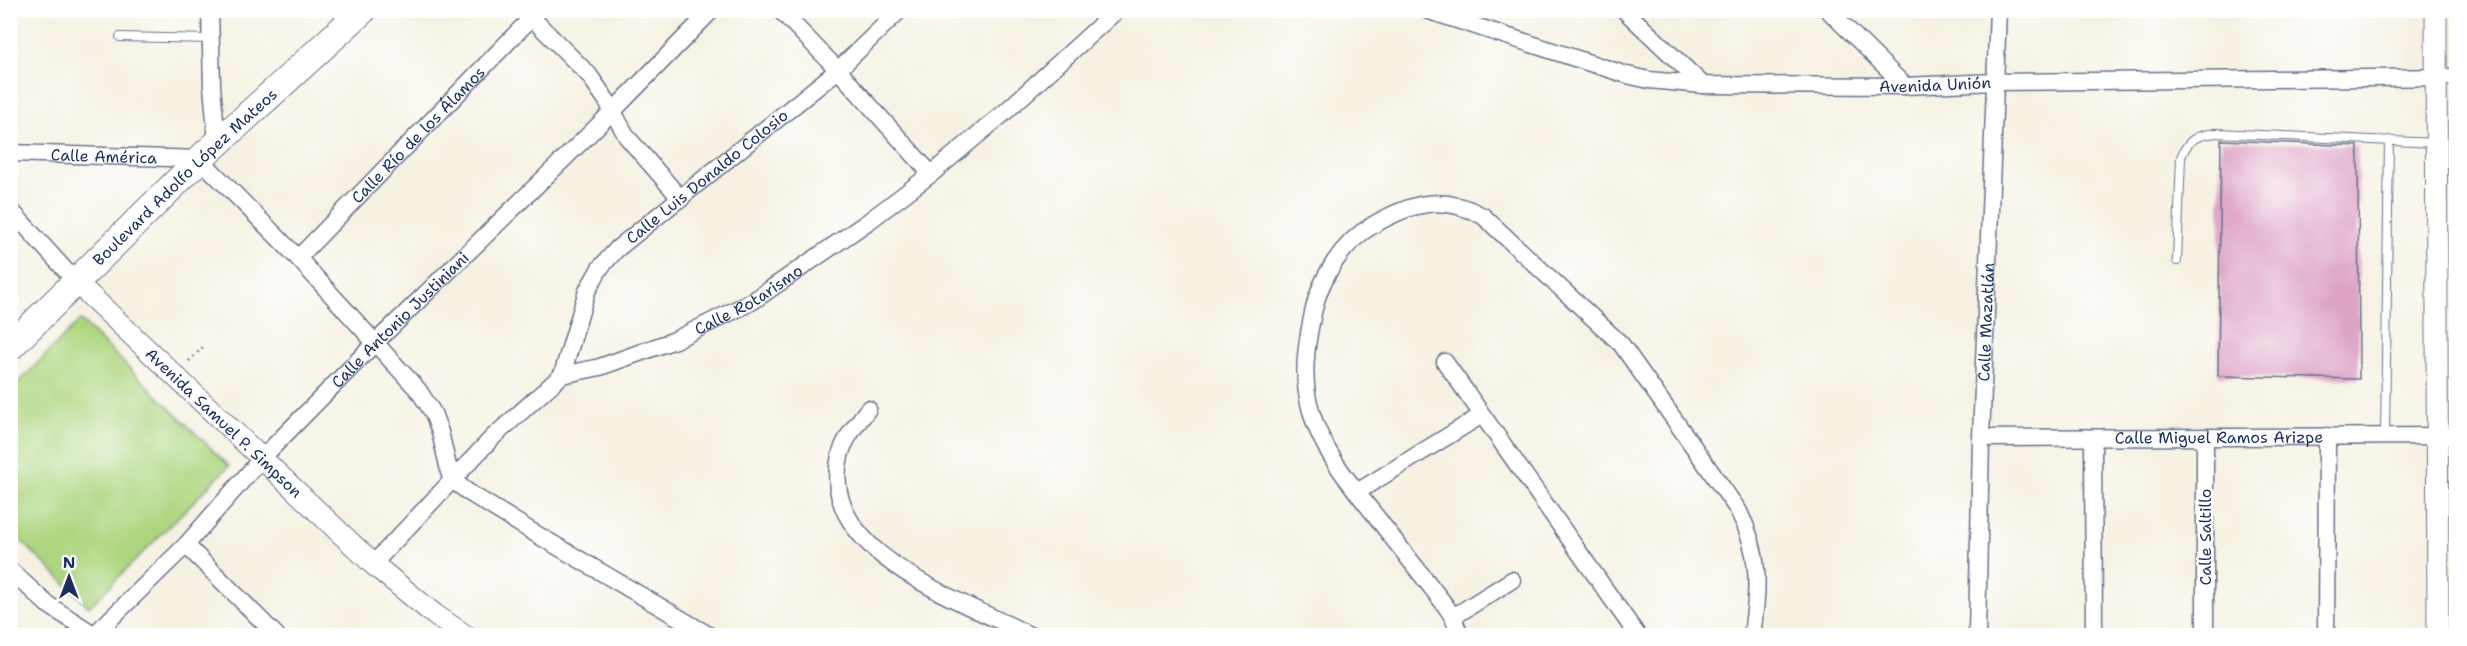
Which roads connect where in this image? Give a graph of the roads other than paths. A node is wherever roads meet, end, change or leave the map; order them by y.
1 (210, 10) edge
2 (363, 10) edge
3 (712, 10) edge
4 (780, 10) edge
5 (900, 10) edge
6 (1117, 10) edge
7 (1426, 10) edge
8 (1624, 10) edge
9 (1828, 10) edge
10 (1998, 10) edge
11 (2436, 10) edge
12 (532, 13) edge
13 (120, 37) dead end
14 (211, 39) junction
15 (838, 70) junction
16 (2446, 77) edge
17 (1995, 82) junction
18 (1703, 84) junction
19 (1905, 86) junction
20 (613, 111) junction
21 (2389, 141) junction
22 (2436, 143) junction
23 (208, 151) junction
24 (10, 153) edge
25 (931, 174) junction
26 (681, 199) junction
27 (10, 209) edge
28 (298, 258) junction
29 (2177, 261) dead end
30 (76, 282) junction
31 (376, 342) junction
32 (10, 347) edge
33 (1444, 362) dead end
34 (562, 375) junction
35 (868, 409) dead end
36 (1482, 416) junction
37 (2327, 436) junction
38 (2385, 436) junction
39 (2446, 436) edge
40 (1981, 438) junction
41 (2093, 438) junction
42 (2205, 438) junction
43 (262, 458) junction
44 (451, 479) junction
45 (1357, 492) junction
46 (186, 545) junction
47 (373, 564) junction
48 (10, 570) edge
49 (1512, 580) dead end
50 (1453, 617) junction
51 (94, 635) edge
52 (277, 636) edge
53 (466, 636) edge
54 (710, 636) edge
55 (1031, 636) edge
56 (1460, 636) edge
57 (1638, 636) edge
58 (1752, 636) edge
59 (1977, 636) edge
60 (2094, 636) edge
61 (2205, 636) edge
62 (2326, 636) edge
63 (2438, 636) edge

1 - 14 street
2 - 23 main road, Boulevard Adolfo López Mateos
3 - 20 street, Calle Antonio Justiniani
4 - 15 street
5 - 15 street, Calle Luis Donaldo Colosio
6 - 25 street, Calle Rotarismo
7 - 18 street, Avenida Unión
8 - 18 street
9 - 19 street
10 - 17 street, Calle Mazatlán
11 - 16 street
12 - 20 street
12 - 28 street, Calle Río de los Álamos
13 - 14 lane
14 - 23 street
15 - 25 street
15 - 26 street, Calle Luis Donaldo Colosio
16 - 17 street, Avenida Unión
16 - 22 street
17 - 19 street, Avenida Unión
17 - 40 street, Calle Mazatlán
18 - 19 street, Avenida Unión
20 - 26 street
20 - 31 street, Calle Antonio Justiniani
21 - 22 lane
21 - 29 lane
21 - 38 lane
22 - 39 street
23 - 24 street, Calle América
23 - 28 street
23 - 30 main road, Boulevard Adolfo López Mateos
25 - 34 street, Calle Rotarismo
26 - 34 street, Calle Luis Donaldo Colosio
27 - 30 street
28 - 31 street
30 - 32 main road, Boulevard Adolfo López Mateos
30 - 43 street, Avenida Samuel P. Simpson
31 - 43 street, Calle Antonio Justiniani
31 - 44 street
33 - 36 street
34 - 44 street
35 - 55 street
36 - 45 street
36 - 57 street
37 - 38 street, Calle Miguel Ramos Arizpe
37 - 42 street, Calle Miguel Ramos Arizpe
37 - 62 street
38 - 39 street, Calle Miguel Ramos Arizpe
39 - 63 street
40 - 41 street, Calle Miguel Ramos Arizpe
40 - 59 street, Calle Mazatlán
41 - 42 street, Calle Miguel Ramos Arizpe
41 - 60 street
42 - 61 street, Calle Saltillo
43 - 46 street, Calle Antonio Justiniani
43 - 47 street, Avenida Samuel P. Simpson
44 - 47 street
44 - 54 street
45 - 50 street
45 - 58 street
46 - 51 street, Calle Antonio Justiniani
46 - 52 street
47 - 53 street, Avenida Samuel P. Simpson
48 - 51 street
49 - 50 street
50 - 56 street

